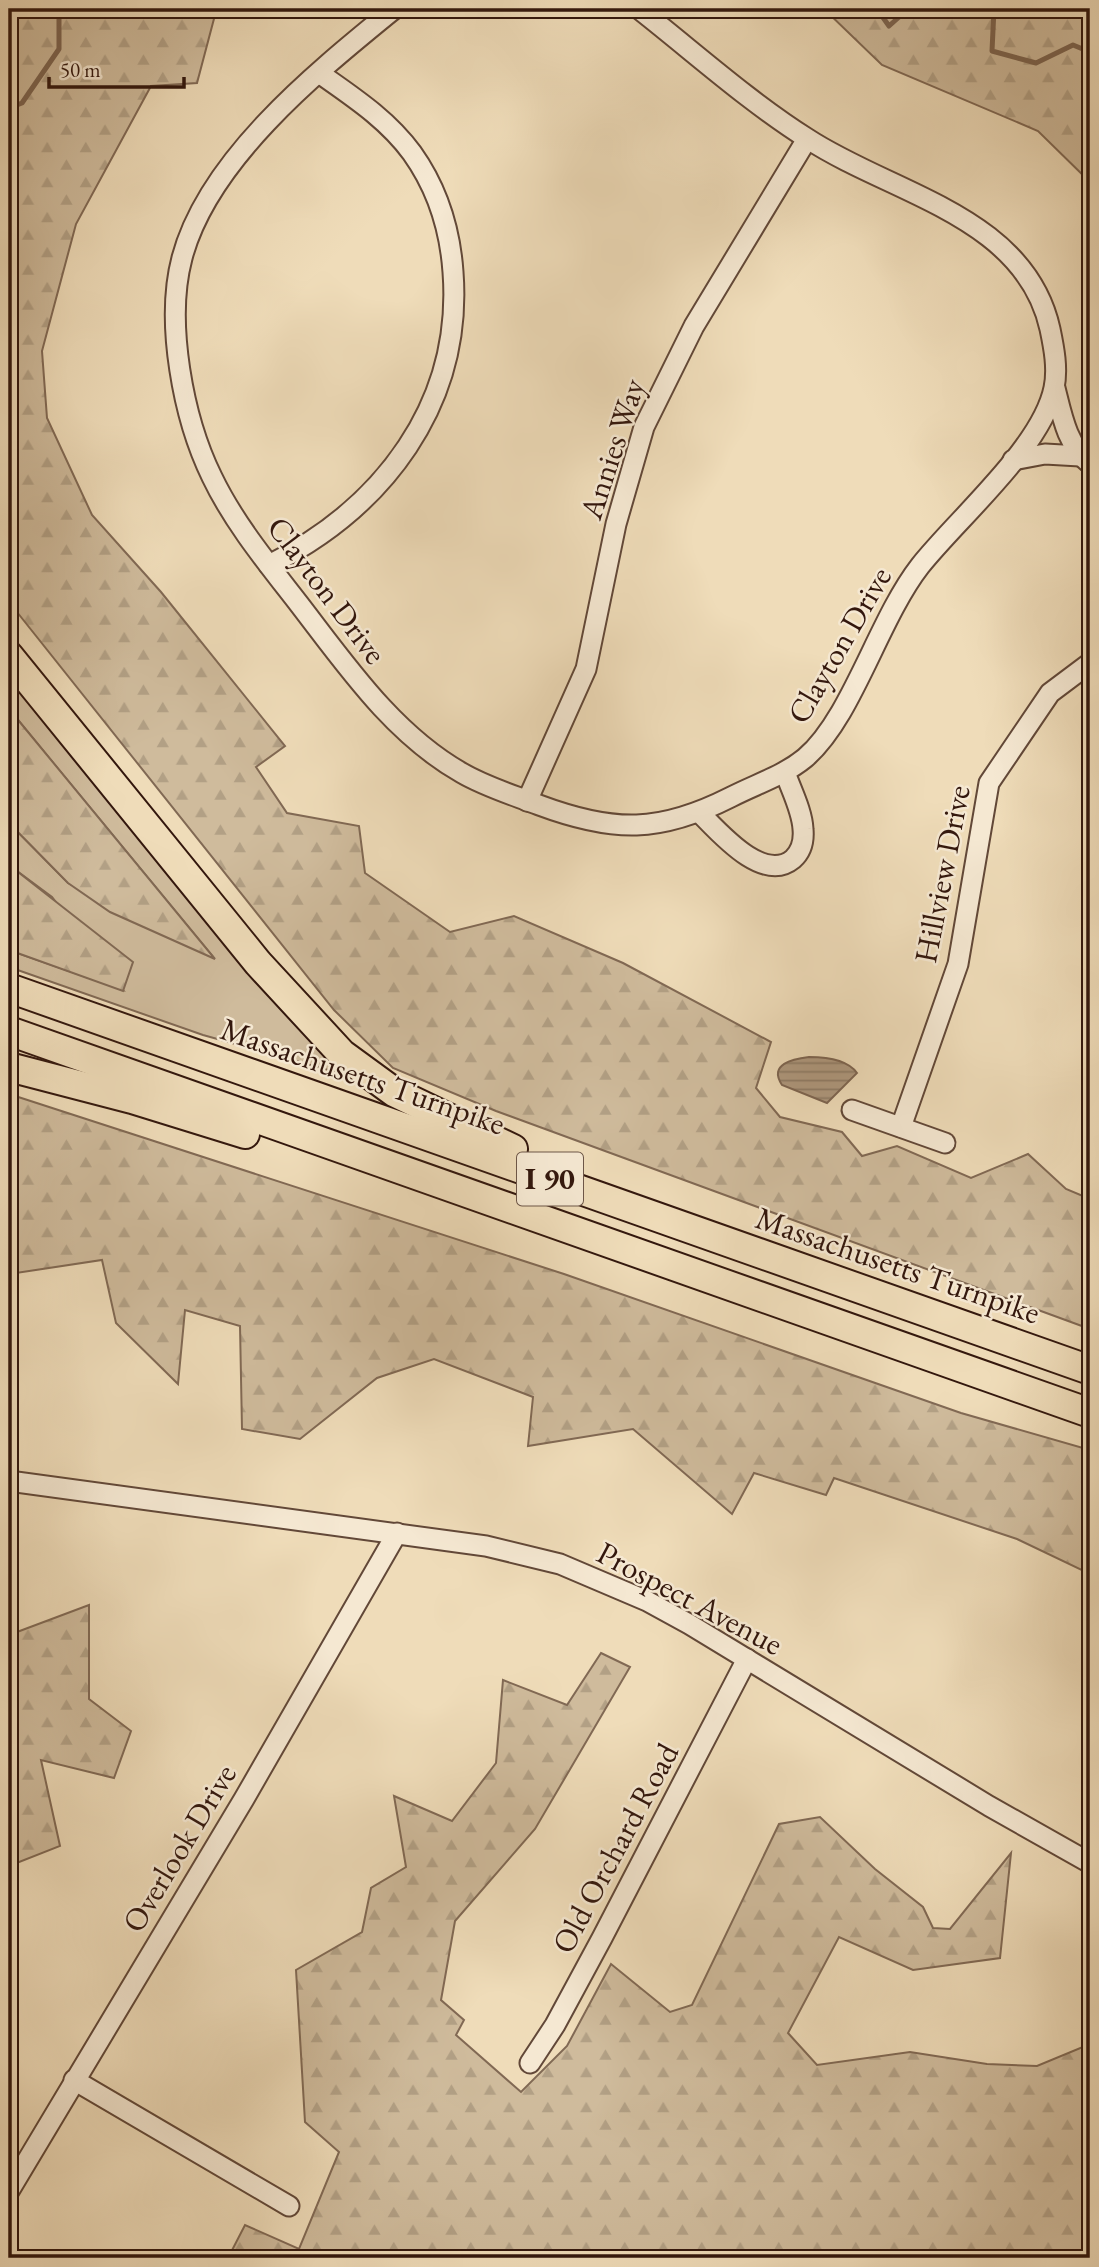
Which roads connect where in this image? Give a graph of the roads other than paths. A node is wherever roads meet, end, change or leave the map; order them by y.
1 (394, 9) edge
2 (639, 9) edge
3 (319, 73) junction
4 (807, 139) junction
5 (1054, 387) junction
6 (1013, 460) junction
7 (1085, 460) edge
8 (269, 565) junction
9 (9, 656) edge
10 (1090, 663) edge
11 (785, 772) junction
12 (527, 800) junction
13 (699, 812) junction
14 (9, 988) edge
15 (9, 1031) edge
16 (9, 1067) edge
17 (852, 1110) dead end
18 (901, 1127) junction
19 (945, 1143) dead end
20 (671, 1222) junction
21 (1090, 1370) edge
22 (1031, 1392) junction
23 (1090, 1413) edge
24 (9, 1481) edge
25 (397, 1533) junction
26 (747, 1658) junction
27 (1090, 1864) edge
28 (530, 2063) dead end
29 (74, 2080) junction
30 (9, 2191) edge
31 (289, 2206) dead end

1 - 3 street, Clayton Drive
2 - 4 street, Clayton Drive
3 - 8 street, Clayton Drive
3 - 8 street
4 - 5 street, Clayton Drive
4 - 12 street, Annies Way
5 - 6 street, Clayton Drive
5 - 7 street
6 - 7 street
6 - 11 street, Clayton Drive
8 - 12 street, Clayton Drive
9 - 20 highway
10 - 18 street, Hillview Drive
11 - 13 street, Clayton Drive
11 - 13 street
12 - 13 street, Clayton Drive
14 - 20 highway, Massachusetts Turnpike / I 90
15 - 22 highway, I 90
16 - 22 highway
17 - 18 street
18 - 19 street
20 - 21 highway, Massachusetts Turnpike / I 90
22 - 23 highway, I 90
24 - 25 street, Prospect Avenue
25 - 26 street, Prospect Avenue
25 - 29 street, Overlook Drive
26 - 27 street, Prospect Avenue
26 - 28 street, Old Orchard Road
29 - 30 street, Overlook Drive
29 - 31 street

